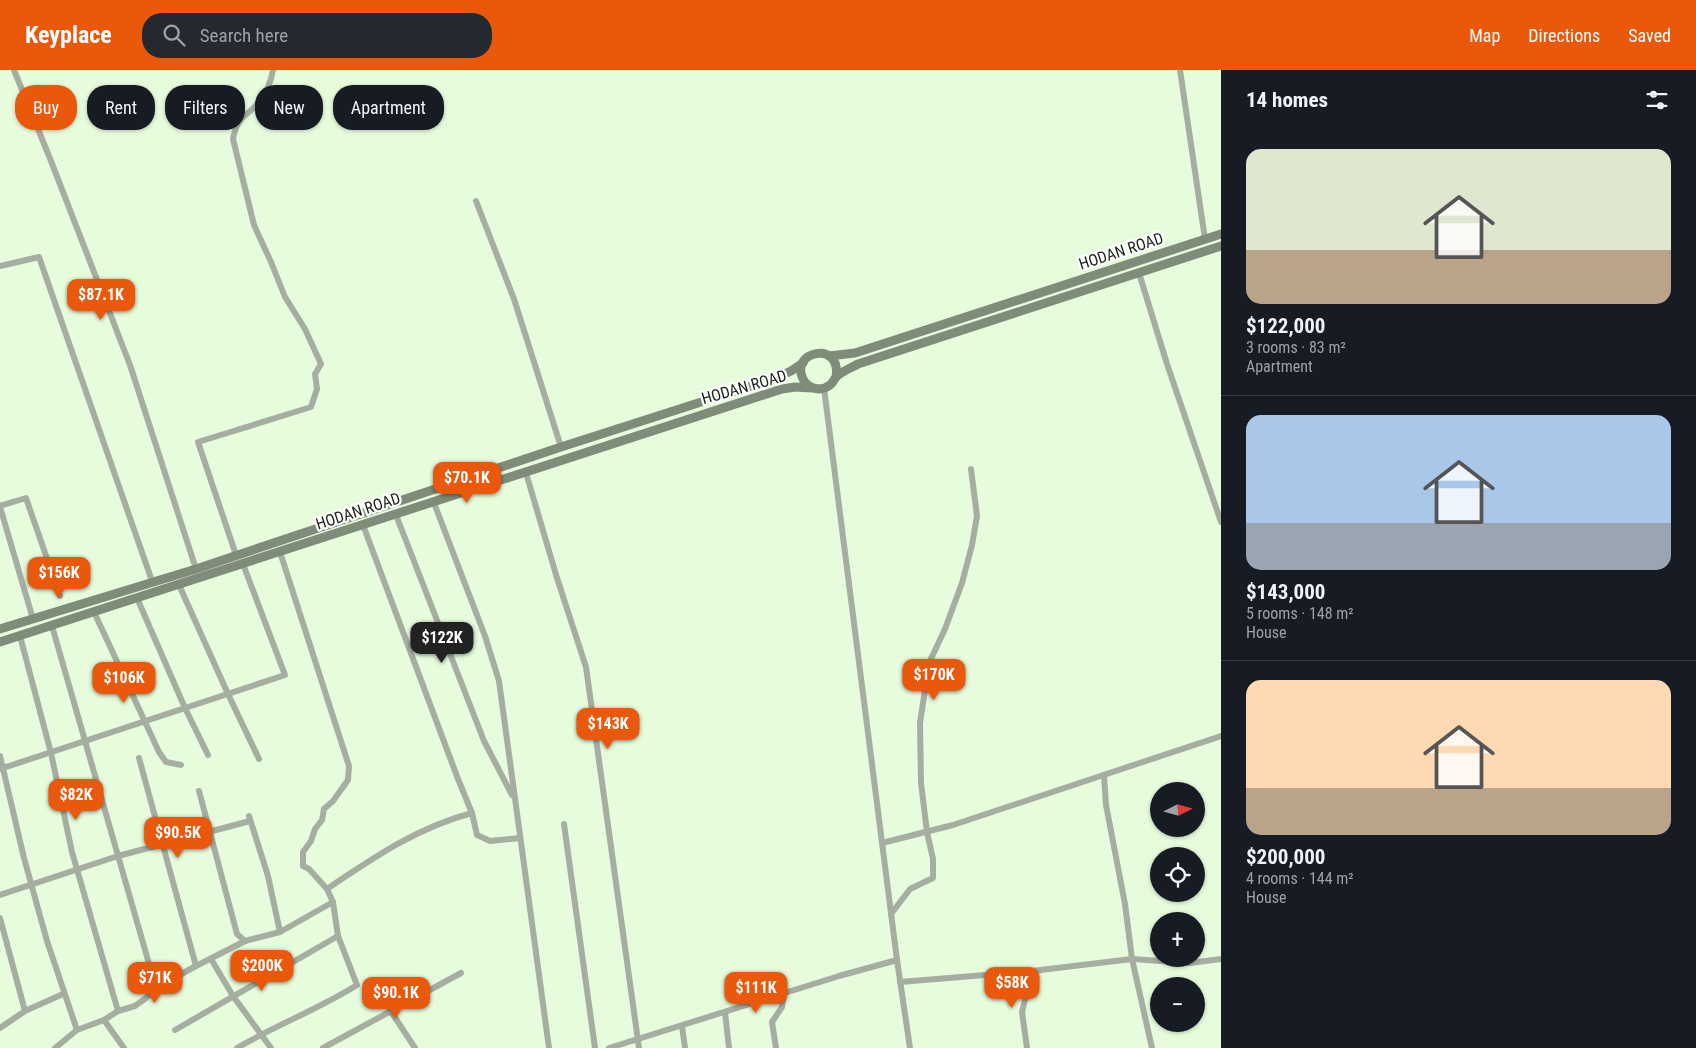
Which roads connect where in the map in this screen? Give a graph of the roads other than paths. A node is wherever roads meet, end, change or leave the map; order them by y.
1 (14, 70) edge
2 (273, 70) edge
3 (1180, 70) edge
4 (476, 201) dead end
5 (1221, 234) edge
6 (1205, 239) junction
7 (1221, 246) edge
8 (0, 266) edge
9 (1139, 273) junction
10 (829, 356) junction
11 (803, 363) junction
12 (836, 377) junction
13 (812, 388) junction
14 (824, 388) junction
15 (561, 447) junction
16 (971, 468) dead end
17 (526, 473) junction
18 (434, 503) junction
19 (0, 506) edge
20 (396, 515) junction
21 (1221, 522) edge
22 (364, 526) junction
23 (280, 552) junction
24 (236, 555) junction
25 (243, 564) junction
26 (196, 568) junction
27 (152, 581) junction
28 (179, 585) junction
29 (60, 596) dead end
30 (137, 598) junction
31 (94, 612) junction
32 (33, 619) junction
33 (52, 626) junction
34 (0, 629) edge
35 (20, 636) junction
36 (0, 642) edge
37 (228, 694) junction
38 (185, 708) junction
39 (144, 722) junction
40 (1221, 736) edge
41 (86, 741) junction
42 (51, 753) junction
43 (208, 755) dead end
44 (0, 756) edge
45 (139, 758) dead end
46 (259, 759) dead end
47 (181, 765) dead end
48 (2, 768) edge
49 (1104, 776) junction
50 (199, 791) dead end
51 (514, 800) junction
52 (472, 813) junction
53 (564, 824) dead end
54 (210, 832) junction
55 (927, 832) junction
56 (520, 838) junction
57 (882, 843) junction
58 (162, 844) junction
59 (118, 856) junction
60 (76, 868) junction
61 (32, 884) junction
62 (327, 889) junction
63 (0, 895) edge
64 (332, 902) junction
65 (891, 914) junction
66 (0, 918) edge
67 (280, 932) junction
68 (338, 936) junction
69 (245, 941) junction
70 (211, 959) junction
71 (1132, 959) junction
72 (1221, 959) edge
73 (897, 960) junction
74 (196, 966) junction
75 (1032, 971) junction
76 (461, 973) dead end
77 (900, 982) junction
78 (156, 988) junction
79 (784, 993) junction
80 (64, 994) junction
81 (233, 996) junction
82 (390, 1010) junction
83 (25, 1011) junction
84 (118, 1011) junction
85 (726, 1012) junction
86 (104, 1020) junction
87 (682, 1026) junction
88 (0, 1028) edge
89 (77, 1030) junction
90 (176, 1030) dead end
91 (261, 1034) junction
92 (638, 1039) junction
93 (54, 1048) edge
94 (124, 1048) edge
95 (237, 1048) edge
96 (271, 1048) edge
97 (323, 1048) edge
98 (415, 1048) edge
99 (549, 1048) edge
100 (595, 1048) edge
101 (609, 1048) edge
102 (639, 1048) edge
103 (685, 1048) edge
104 (729, 1048) edge
105 (776, 1048) edge
106 (910, 1048) edge
107 (1027, 1048) edge
108 (1152, 1048) edge

1 - 26 street
2 - 24 street
3 - 6 street
4 - 15 street
5 - 6 main road, HODAN ROAD
6 - 10 main road, HODAN ROAD
7 - 9 main road, HODAN ROAD
8 - 27 street
9 - 12 main road, HODAN ROAD
9 - 21 street
10 - 11 main road, HODAN ROAD
10 - 12 main road
11 - 13 main road, HODAN ROAD
11 - 15 main road, HODAN ROAD
12 - 14 main road, HODAN ROAD
13 - 14 main road, HODAN ROAD
13 - 17 main road, HODAN ROAD
14 - 57 street
15 - 24 main road, HODAN ROAD
16 - 55 street
17 - 18 main road, HODAN ROAD
17 - 92 street
18 - 20 main road, HODAN ROAD
18 - 51 street
19 - 29 street
19 - 32 street
20 - 22 main road, HODAN ROAD
20 - 51 street
22 - 23 main road, HODAN ROAD
22 - 52 street
23 - 25 main road, HODAN ROAD
23 - 62 street
24 - 26 main road, HODAN ROAD
25 - 28 main road, HODAN ROAD
25 - 37 street
26 - 27 main road, HODAN ROAD
27 - 32 main road, HODAN ROAD
28 - 30 main road, HODAN ROAD
28 - 37 street
30 - 31 main road, HODAN ROAD
30 - 38 street
31 - 33 main road, HODAN ROAD
31 - 39 street
32 - 34 main road, HODAN ROAD
33 - 35 main road, HODAN ROAD
33 - 41 street
35 - 36 main road, HODAN ROAD
35 - 42 street
37 - 38 street
37 - 46 street
38 - 39 street
38 - 43 street
39 - 41 street
39 - 47 street
40 - 49 street
41 - 42 street
41 - 59 street
42 - 48 street
42 - 60 street
44 - 48 street
45 - 58 street
48 - 61 street
49 - 55 street
49 - 71 street
50 - 54 street
51 - 56 street
52 - 56 street
52 - 62 street
53 - 100 street
54 - 58 street
54 - 67 street
54 - 69 street
55 - 57 street
55 - 65 street
56 - 99 street
57 - 65 street
58 - 59 street
58 - 74 street
59 - 60 street
59 - 78 street
60 - 61 street
60 - 84 street
61 - 63 street
61 - 80 street
62 - 64 street
64 - 67 street
64 - 68 street
65 - 73 street
66 - 83 street
67 - 69 street
68 - 81 street
68 - 91 street
69 - 70 street
70 - 74 street
70 - 81 street
71 - 72 street
71 - 75 street
71 - 108 street
73 - 77 street
73 - 79 street
74 - 78 street
75 - 77 street
75 - 107 street
76 - 82 street
77 - 106 street
78 - 84 street
79 - 85 street
79 - 105 street
80 - 83 street
80 - 89 street
81 - 90 street
81 - 91 street
82 - 97 street
82 - 98 street
83 - 88 street
84 - 86 street
85 - 87 street
85 - 104 street
86 - 89 street
86 - 94 street
87 - 92 street
87 - 103 street
89 - 93 street
91 - 95 street
91 - 96 street
92 - 101 street
92 - 102 street

